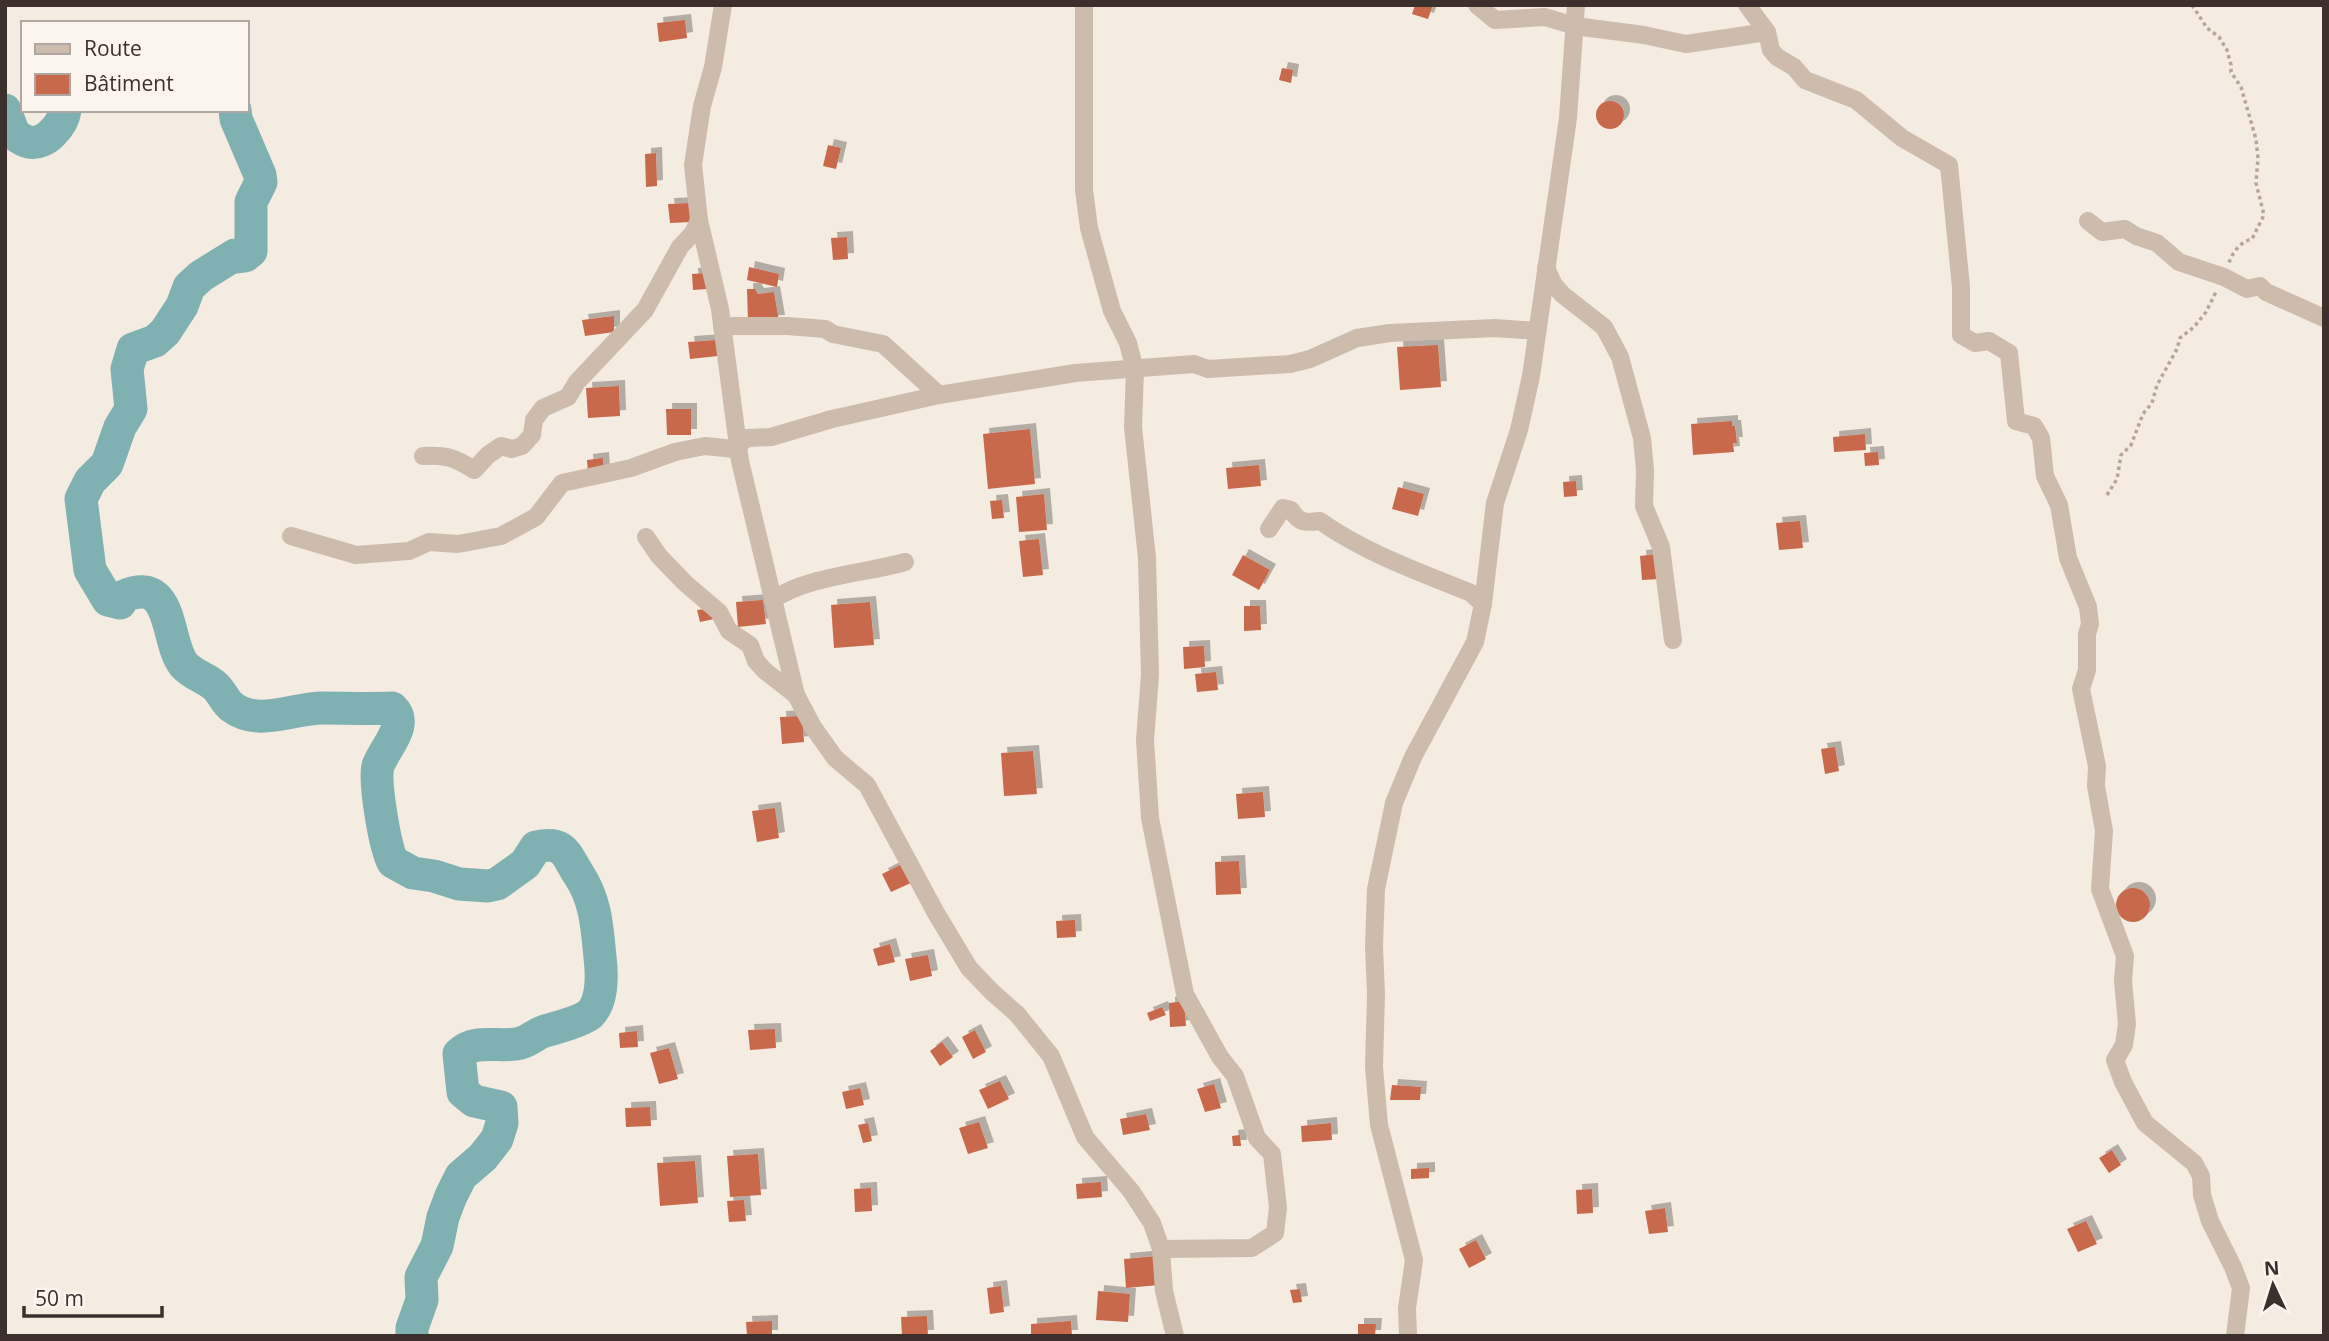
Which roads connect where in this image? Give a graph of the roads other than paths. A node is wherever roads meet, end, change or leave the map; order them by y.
1 (723, 5) edge
2 (1084, 5) edge
3 (1477, 5) edge
4 (1576, 5) edge
5 (1747, 5) edge
6 (1575, 26) junction
7 (1767, 32) junction
8 (699, 220) junction
9 (2088, 221) dead end
10 (1546, 268) junction
11 (2324, 318) edge
12 (722, 326) junction
13 (1537, 331) junction
14 (1135, 370) junction
15 (939, 394) junction
16 (738, 446) junction
17 (422, 456) dead end
18 (1269, 529) dead end
19 (291, 536) dead end
20 (646, 537) dead end
21 (905, 562) dead end
22 (774, 600) junction
23 (1483, 604) junction
24 (1673, 640) dead end
25 (796, 695) junction
26 (1161, 1249) junction
27 (1175, 1336) edge
28 (1408, 1336) edge
29 (2235, 1336) edge

1 - 8 street
2 - 14 street
3 - 6 street
4 - 6 street
5 - 7 street
6 - 7 street
6 - 10 street
7 - 29 street
8 - 12 street
8 - 17 street
9 - 11 street
10 - 13 street
10 - 24 street
12 - 15 street
12 - 16 street
13 - 14 street
13 - 23 street
14 - 15 street
14 - 26 street
15 - 16 street
16 - 19 street
16 - 22 street
18 - 23 street
20 - 25 street
21 - 22 street
22 - 25 street
23 - 28 street
25 - 26 street
26 - 27 street

